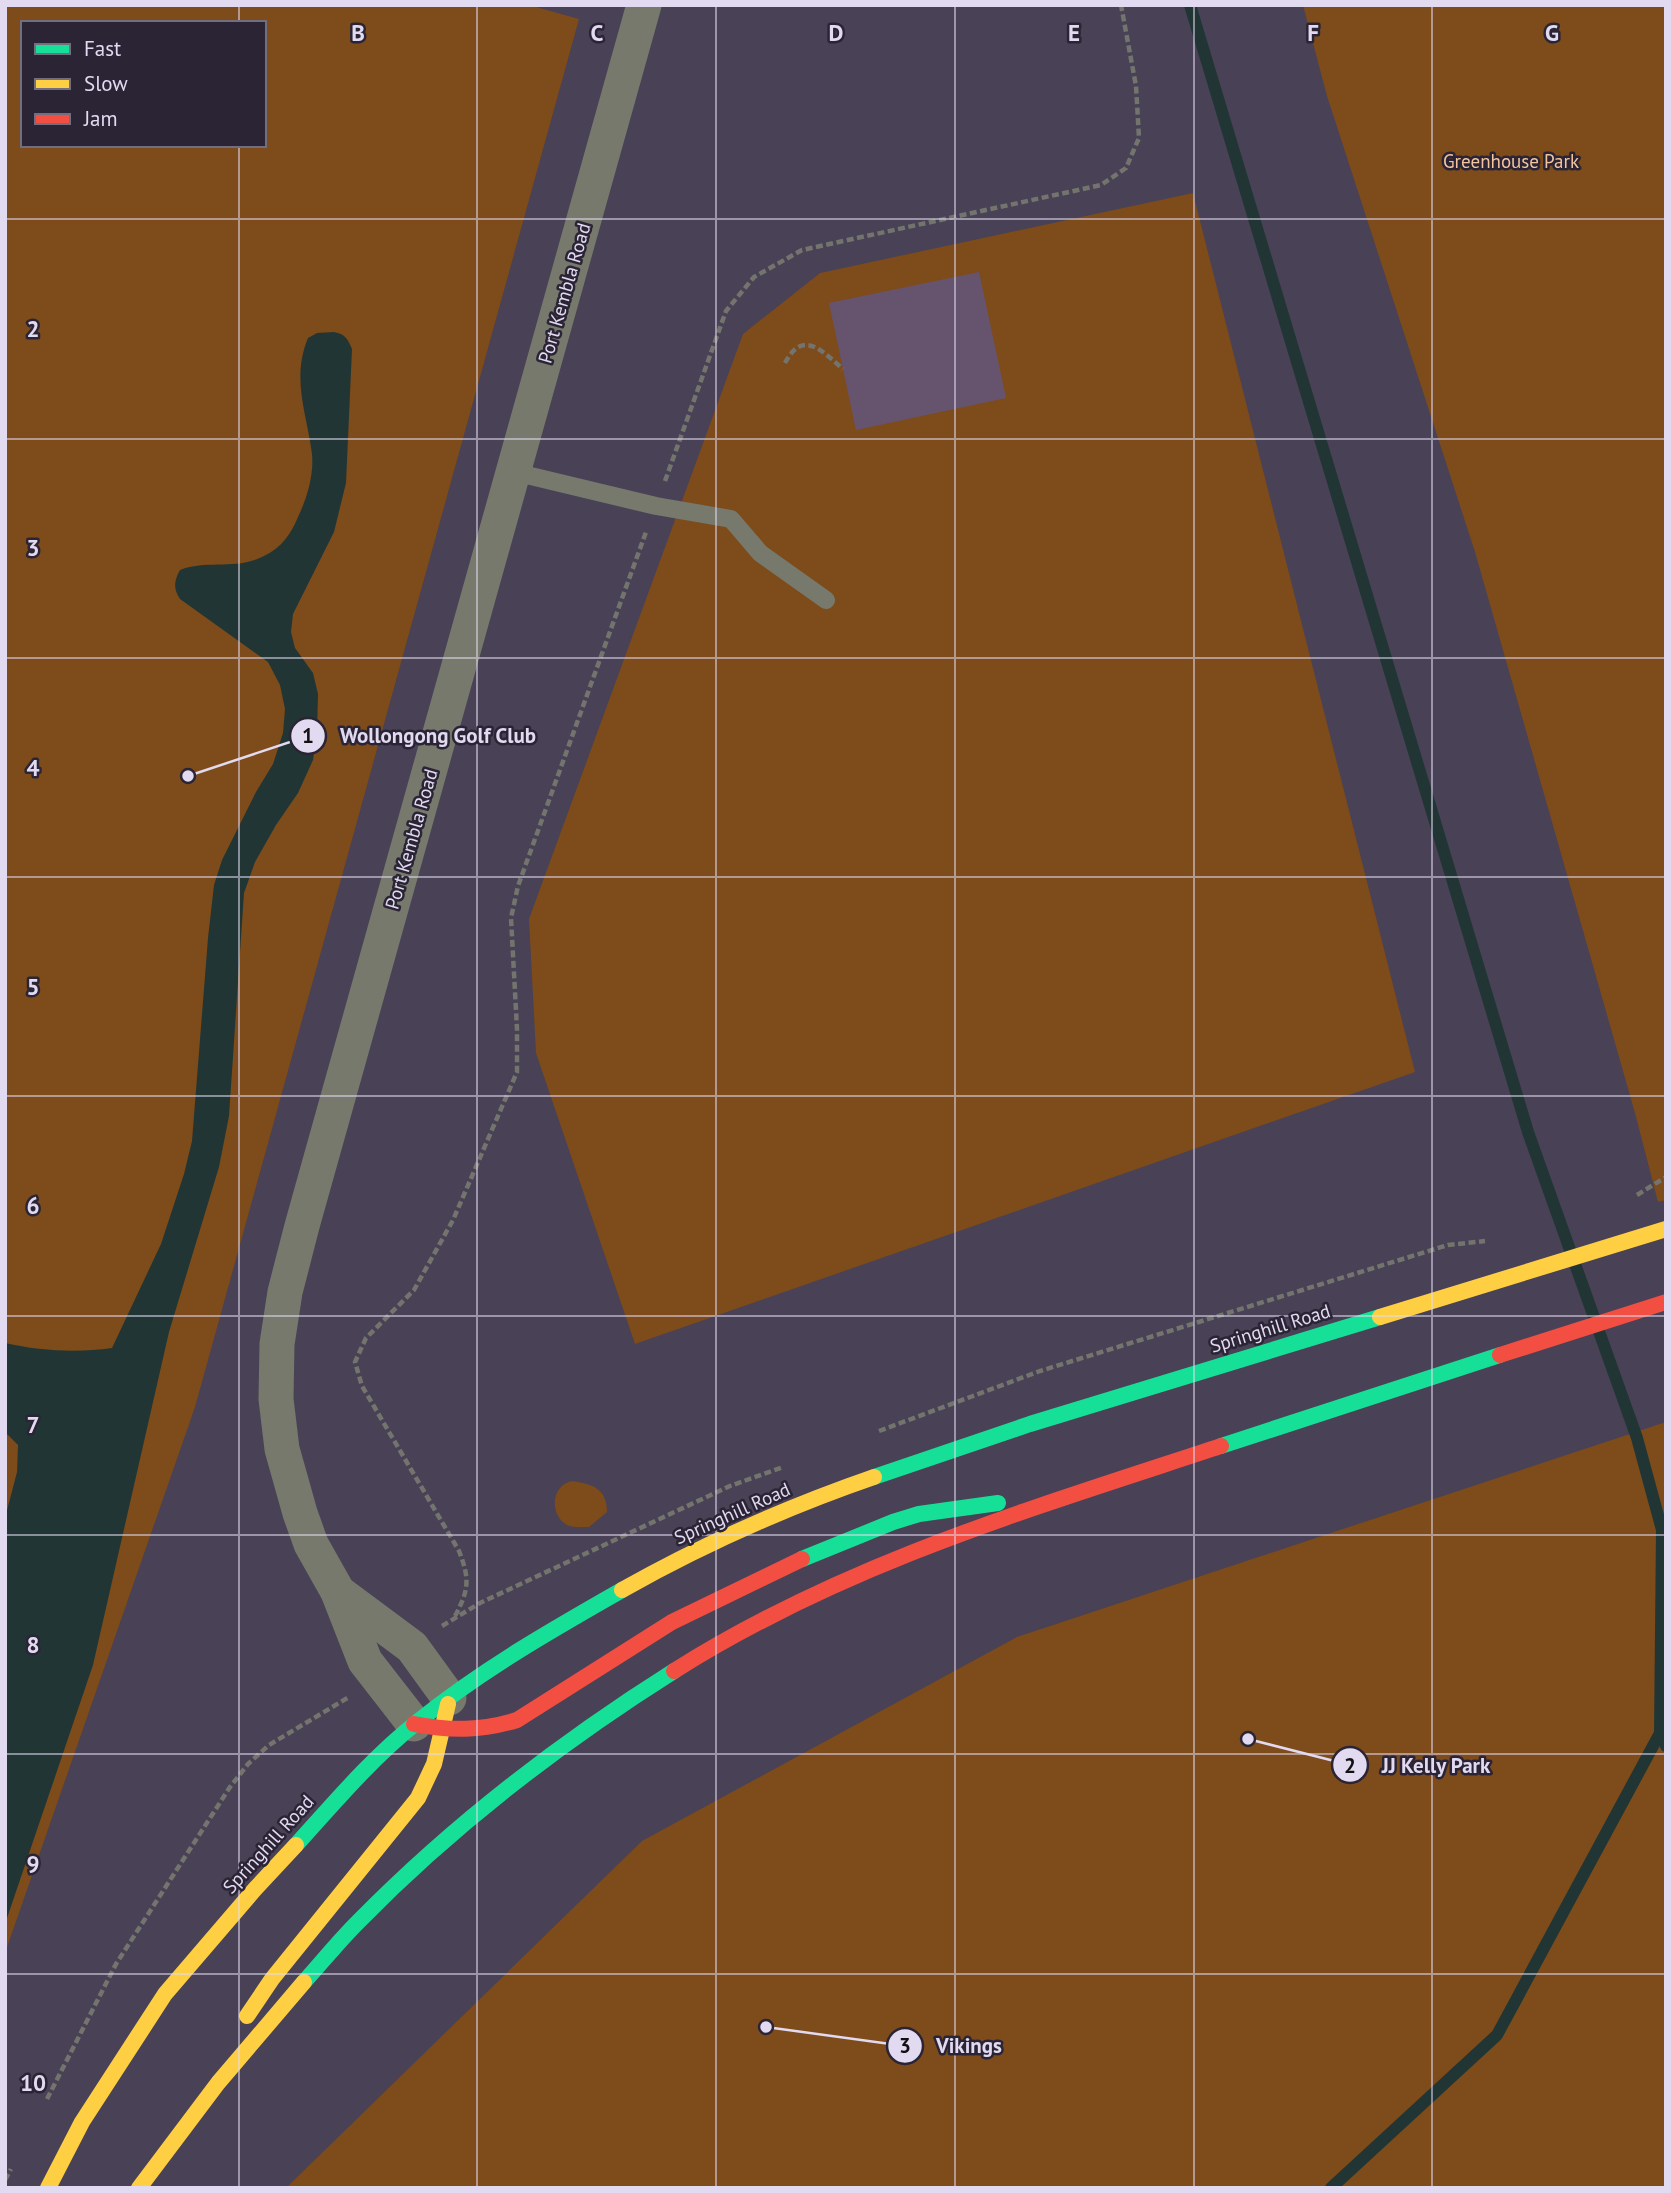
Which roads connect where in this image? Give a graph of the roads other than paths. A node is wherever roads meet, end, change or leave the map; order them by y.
1 (644, 5) edge
2 (514, 472) junction
3 (826, 600) dead end
4 (1666, 1228) edge
5 (1666, 1302) edge
6 (1056, 1499) junction
7 (338, 1592) junction
8 (436, 1718) junction
9 (219, 2080) junction
10 (48, 2188) edge
11 (139, 2188) edge

1 - 2 street, Port Kembla Road
2 - 3 lane
2 - 7 street, Port Kembla Road
4 - 8 main road, Springhill Road
5 - 6 main road
6 - 8 main road
6 - 9 main road
7 - 8 street, Port Kembla Road
7 - 8 street, Port Kembla Road
8 - 9 main road
8 - 10 main road, Springhill Road
9 - 11 main road

